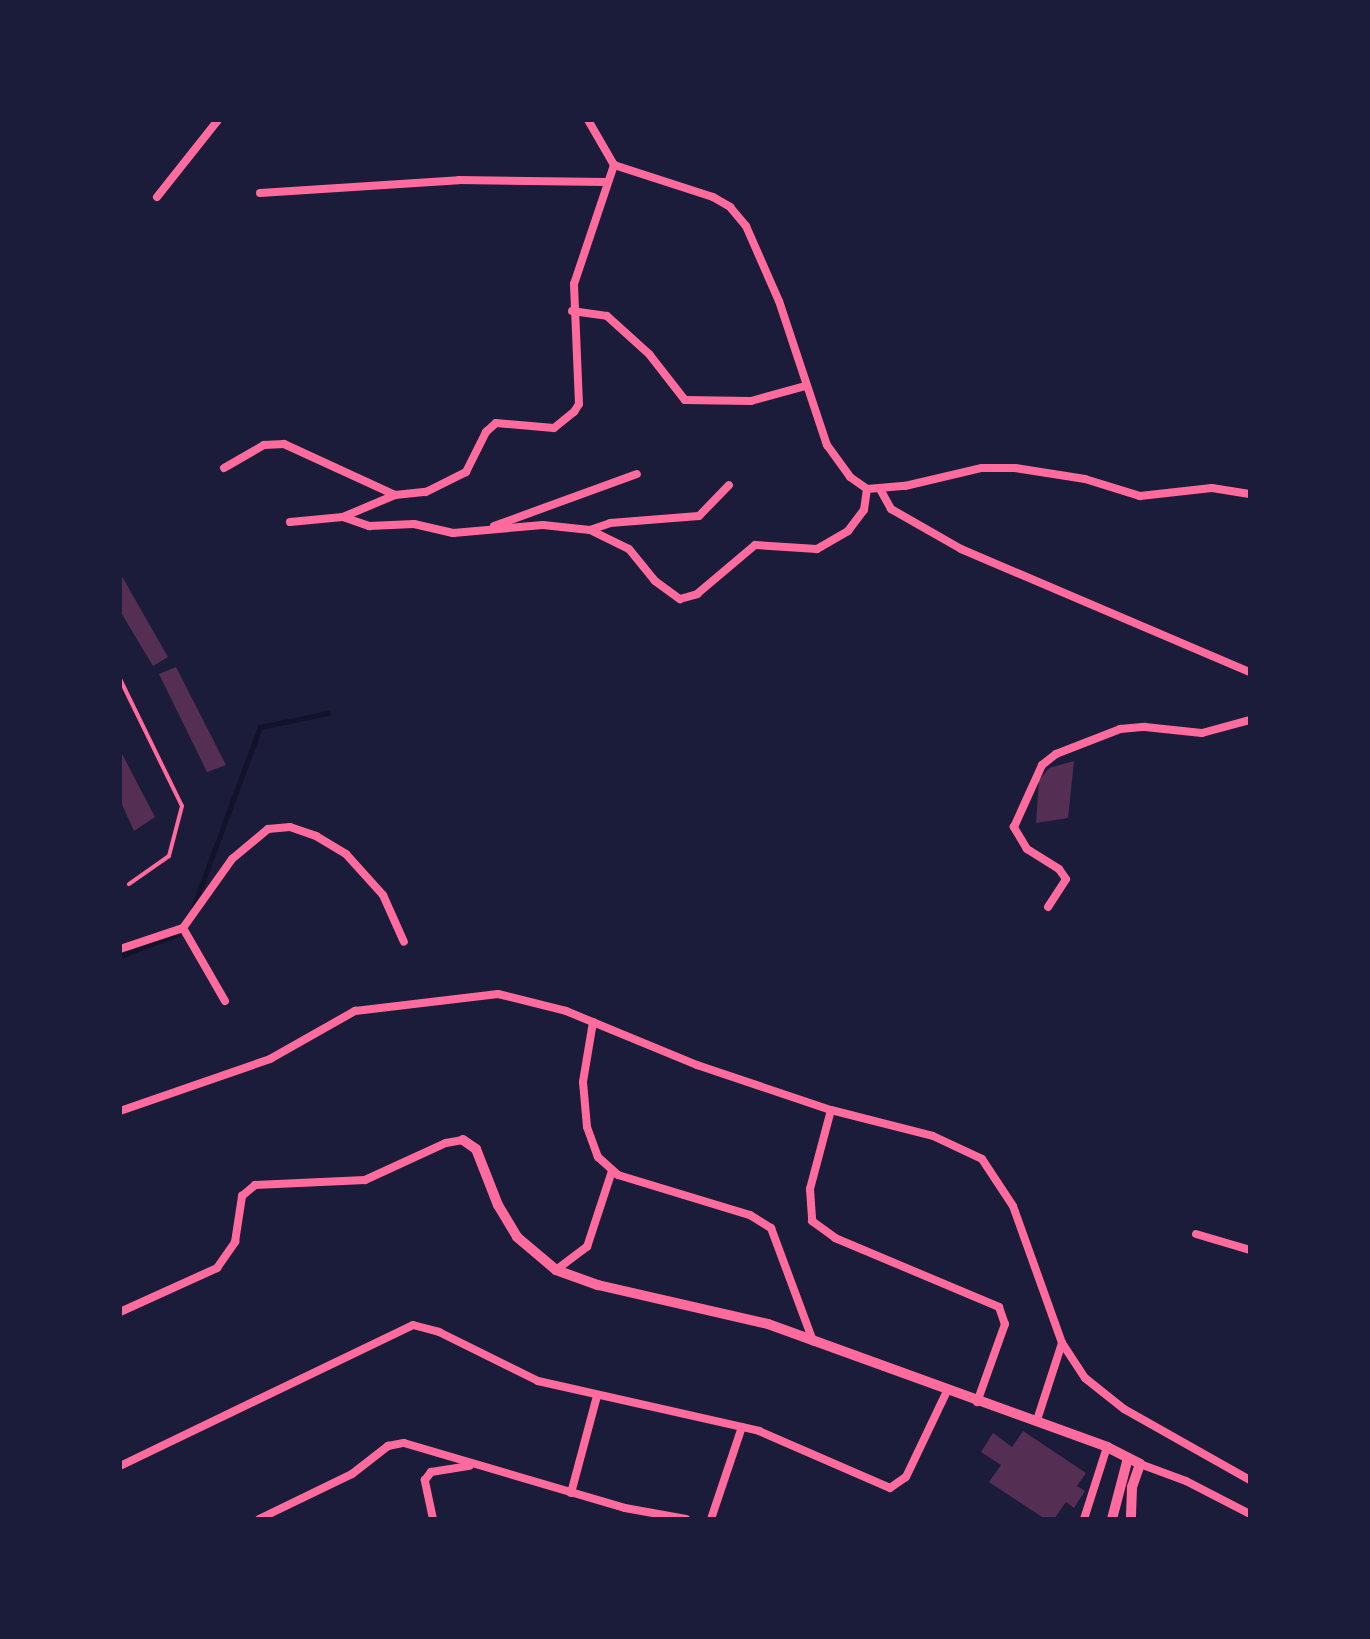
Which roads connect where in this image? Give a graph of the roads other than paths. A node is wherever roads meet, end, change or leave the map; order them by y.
1 (218, 120) edge
2 (588, 120) edge
3 (614, 165) junction
4 (607, 182) junction
5 (260, 193) dead end
6 (157, 197) dead end
7 (572, 311) junction
8 (805, 386) junction
9 (224, 468) dead end
10 (637, 474) dead end
11 (729, 485) dead end
12 (866, 489) junction
13 (880, 490) junction
14 (1250, 494) edge
15 (395, 496) junction
16 (344, 517) junction
17 (290, 522) dead end
18 (485, 530) junction
19 (590, 530) junction
20 (1250, 672) edge
21 (120, 679) edge
22 (1250, 720) edge
23 (128, 884) dead end
24 (1048, 907) dead end
25 (183, 928) junction
26 (404, 942) dead end
27 (120, 949) edge
28 (224, 1001) dead end
29 (593, 1022) junction
30 (831, 1110) junction
31 (120, 1111) edge
32 (463, 1140) joint
33 (612, 1171) junction
34 (1196, 1234) dead end
35 (1250, 1250) edge
36 (556, 1270) junction
37 (120, 1312) edge
38 (1062, 1343) junction
39 (815, 1345) junction
40 (947, 1391) junction
41 (597, 1396) junction
42 (977, 1402) junction
43 (1037, 1420) junction
44 (742, 1426) junction
45 (1108, 1447) junction
46 (1128, 1458) junction
47 (1140, 1464) junction
48 (120, 1466) edge
49 (475, 1466) junction
50 (1250, 1480) edge
51 (571, 1494) junction
52 (1250, 1514) edge
53 (259, 1519) edge
54 (433, 1519) edge
55 (686, 1519) edge
56 (712, 1519) edge
57 (1084, 1519) edge
58 (1112, 1519) edge
59 (1131, 1519) edge

1 - 6 street
2 - 3 street
3 - 4 street
3 - 8 street
4 - 5 street
4 - 7 street
7 - 8 street
7 - 15 street
8 - 12 street
9 - 15 street
10 - 18 street
11 - 19 street
12 - 13 street
12 - 19 street
13 - 14 street
13 - 20 street
15 - 16 street
16 - 17 street
16 - 18 street
18 - 19 street
21 - 23 lane
22 - 24 street
25 - 26 street
25 - 27 street
25 - 28 street
29 - 30 street
29 - 31 street
29 - 33 street
30 - 38 street
30 - 42 street
32 - 36 street
32 - 37 street
33 - 36 street
33 - 39 street
34 - 35 street
36 - 39 street
38 - 43 street
38 - 50 street
39 - 40 street
40 - 42 street
40 - 44 street
41 - 44 street
41 - 48 street
41 - 51 street
42 - 43 street
43 - 45 street
44 - 56 street
45 - 46 street
45 - 57 street
46 - 47 street
46 - 58 street
47 - 52 street
47 - 59 street
49 - 51 street
49 - 53 street
49 - 54 street
51 - 55 street

